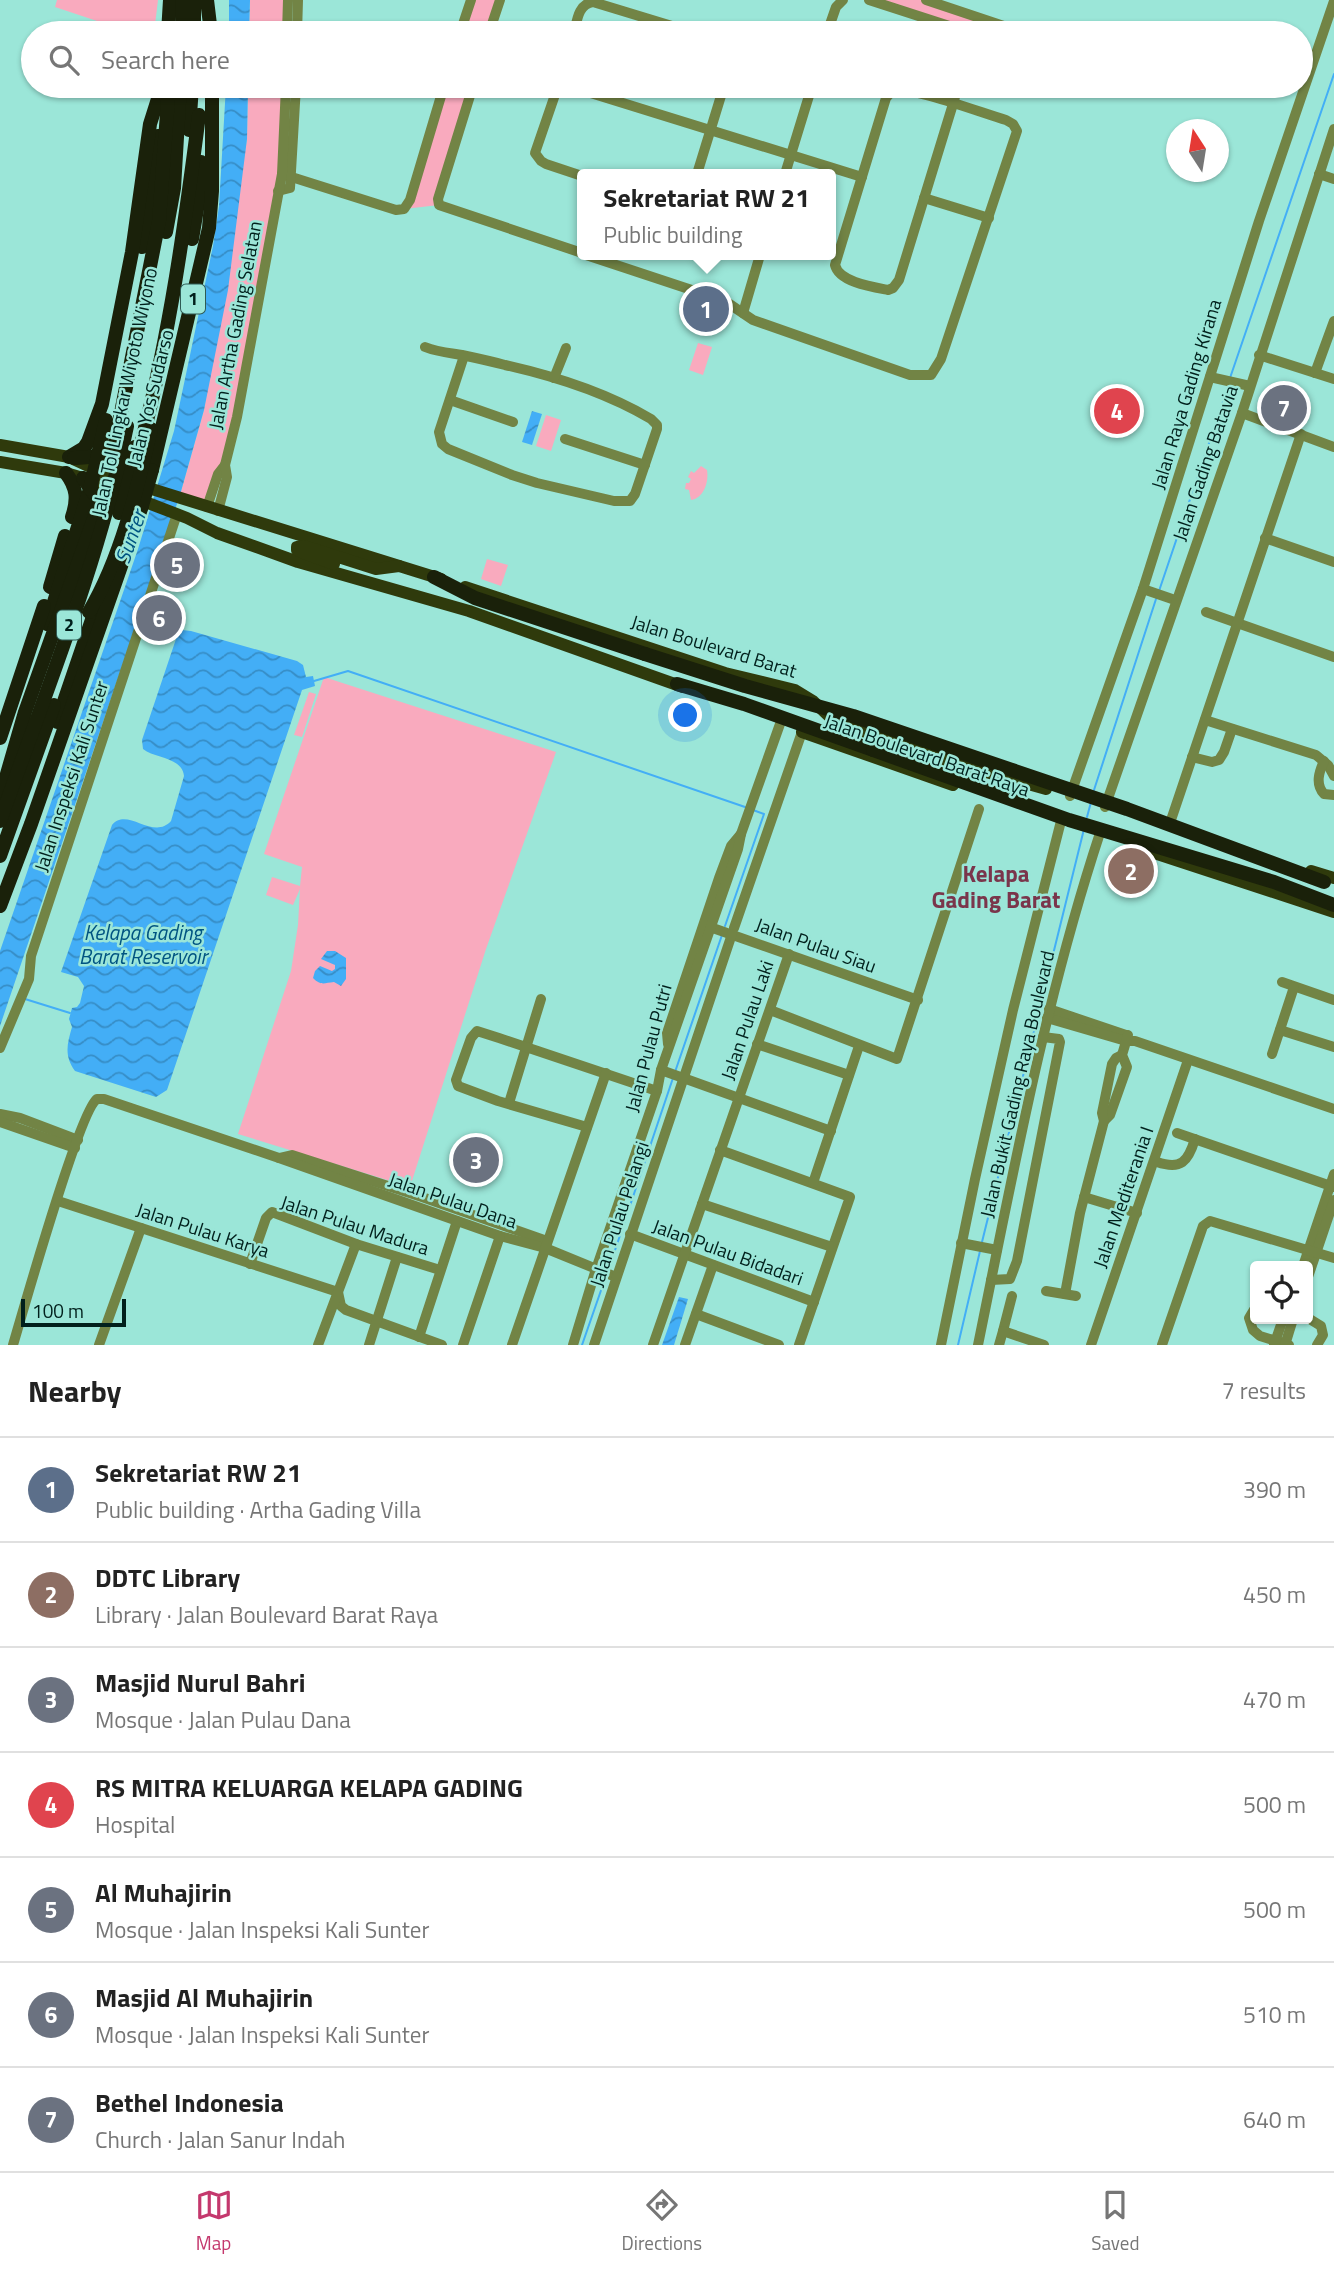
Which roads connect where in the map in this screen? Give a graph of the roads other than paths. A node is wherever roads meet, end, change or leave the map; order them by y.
1 (170, 0) edge
2 (176, 0) edge
3 (183, 0) edge
4 (194, 0) edge
5 (200, 0) edge
6 (209, 0) edge
7 (288, 0) edge
8 (298, 0) edge
9 (471, 0) edge
10 (499, 0) edge
11 (869, 0) edge
12 (926, 0) edge
13 (1334, 1) edge
14 (838, 2) edge
15 (169, 21) edge
16 (176, 21) edge
17 (182, 21) edge
18 (194, 21) edge
19 (201, 21) edge
20 (210, 21) edge
21 (287, 21) edge
22 (297, 21) edge
23 (464, 21) edge
24 (493, 21) edge
25 (577, 21) edge
26 (656, 21) edge
27 (832, 21) edge
28 (934, 21) edge
29 (989, 21) edge
30 (1313, 62) edge
31 (162, 98) edge
32 (165, 98) edge
33 (167, 98) edge
34 (179, 98) edge
35 (191, 98) edge
36 (200, 98) edge
37 (212, 98) edge
38 (286, 98) edge
39 (295, 98) edge
40 (440, 98) edge
41 (469, 98) edge
42 (554, 98) edge
43 (607, 98) edge
44 (720, 98) edge
45 (807, 98) edge
46 (886, 98) edge
47 (933, 98) edge
48 (955, 98) edge
49 (1301, 98) edge
50 (953, 104) junction
51 (199, 115) junction
52 (1334, 128) edge
53 (710, 130) junction
54 (791, 154) junction
55 (698, 169) edge
56 (786, 169) edge
57 (577, 174) edge
58 (1319, 174) junction
59 (287, 175) junction
60 (862, 177) junction
61 (1334, 179) edge
62 (924, 198) junction
63 (989, 218) junction
64 (577, 252) edge
65 (602, 260) edge
66 (759, 260) edge
67 (743, 313) junction
68 (1334, 321) edge
69 (425, 348) dead end
70 (566, 348) dead end
71 (1259, 355) junction
72 (464, 356) junction
73 (1315, 373) junction
74 (554, 378) junction
75 (1215, 378) junction
76 (1334, 379) edge
77 (1246, 385) junction
78 (450, 400) junction
79 (1241, 413) junction
80 (513, 422) dead end
81 (1301, 434) junction
82 (565, 439) dead end
83 (115, 443) junction
84 (0, 445) edge
85 (140, 447) junction
86 (1334, 447) edge
87 (72, 458) junction
88 (0, 462) edge
89 (645, 465) junction
90 (66, 473) junction
91 (83, 478) junction
92 (136, 485) junction
93 (145, 502) junction
94 (212, 509) junction
95 (177, 514) junction
96 (1265, 538) junction
97 (1334, 562) edge
98 (400, 566) junction
99 (434, 576) junction
100 (1143, 589) junction
101 (1172, 599) junction
102 (452, 606) junction
103 (89, 612) junction
104 (1206, 612) dead end
105 (1237, 622) junction
106 (1334, 657) edge
107 (677, 684) junction
108 (1205, 720) junction
109 (780, 724) junction
110 (1232, 729) junction
111 (802, 732) junction
112 (5, 738) edge
113 (1192, 757) junction
114 (1324, 761) junction
115 (0, 765) edge
116 (1006, 776) junction
117 (1334, 776) edge
118 (1334, 795) edge
119 (1073, 797) junction
120 (0, 798) edge
121 (1003, 802) junction
122 (1101, 806) junction
123 (979, 809) dead end
124 (0, 821) edge
125 (1065, 823) junction
126 (1168, 826) junction
127 (1098, 833) junction
128 (23, 842) junction
129 (0, 856) edge
130 (1331, 882) edge
131 (0, 905) edge
132 (1334, 905) edge
133 (1334, 912) edge
134 (709, 927) junction
135 (732, 932) junction
136 (789, 954) junction
137 (1282, 982) dead end
138 (1294, 987) junction
139 (541, 999) dead end
140 (918, 1000) junction
141 (1334, 1000) edge
142 (770, 1010) junction
143 (1048, 1014) junction
144 (1280, 1030) junction
145 (1043, 1037) junction
146 (1130, 1039) junction
147 (757, 1044) junction
148 (859, 1046) junction
149 (1334, 1047) edge
150 (0, 1048) edge
151 (526, 1048) junction
152 (1272, 1054) dead end
153 (1188, 1060) junction
154 (663, 1070) junction
155 (606, 1073) junction
156 (849, 1075) junction
157 (682, 1077) junction
158 (657, 1091) junction
159 (739, 1098) junction
160 (509, 1103) junction
161 (1334, 1109) edge
162 (0, 1114) edge
163 (0, 1122) edge
164 (587, 1127) junction
165 (831, 1131) junction
166 (1177, 1133) dead end
167 (1195, 1139) junction
168 (71, 1142) junction
169 (720, 1150) junction
170 (279, 1158) junction
171 (1157, 1162) dead end
172 (1334, 1174) edge
173 (813, 1183) junction
174 (1332, 1186) edge
175 (1084, 1197) junction
176 (1334, 1200) edge
177 (58, 1201) junction
178 (702, 1204) junction
179 (1137, 1213) junction
180 (457, 1221) junction
181 (141, 1228) junction
182 (630, 1234) junction
183 (500, 1236) junction
184 (965, 1243) junction
185 (356, 1244) junction
186 (546, 1245) junction
187 (832, 1247) junction
188 (993, 1249) junction
189 (1312, 1252) junction
190 (685, 1255) junction
191 (397, 1257) junction
192 (1334, 1258) edge
193 (1306, 1261) edge
194 (1311, 1261) edge
195 (250, 1264) junction
196 (713, 1265) junction
197 (440, 1270) junction
198 (606, 1273) junction
199 (991, 1280) junction
200 (1046, 1291) dead end
201 (338, 1292) junction
202 (1012, 1296) dead end
203 (814, 1302) junction
204 (696, 1314) junction
205 (1313, 1321) edge
206 (376, 1322) junction
207 (1251, 1324) edge
208 (1283, 1324) edge
209 (1291, 1324) edge
210 (1003, 1331) junction
211 (419, 1337) junction
212 (1281, 1344) edge
213 (13, 1345) edge
214 (99, 1345) edge
215 (318, 1345) edge
216 (369, 1345) edge
217 (442, 1345) edge
218 (463, 1345) edge
219 (512, 1345) edge
220 (573, 1345) edge
221 (594, 1345) edge
222 (653, 1345) edge
223 (685, 1345) edge
224 (779, 1345) edge
225 (799, 1345) edge
226 (941, 1345) edge
227 (978, 1345) edge
228 (999, 1345) edge
229 (1044, 1345) edge
230 (1091, 1345) edge
231 (1162, 1345) edge
232 (1317, 1345) edge

1 - 15 highway
2 - 16 highway
3 - 17 highway
4 - 18 highway
5 - 19 highway
6 - 20 highway
7 - 21 street
8 - 22 street
9 - 23 street
10 - 24 street
11 - 28 street
12 - 29 street
13 - 30 street, Jalan Raya Gading Kirana
14 - 27 street
25 - 26 street
31 - 87 highway
32 - 112 highway, Jalan Yos Sudarso, bridge
33 - 83 highway
34 - 124 highway, Jalan Tol Lingkar Wiyoto Wiyono / 2, bridge
35 - 103 highway, Jalan Tol Lingkar Wiyoto Wiyono / 2, bridge
36 - 51 highway
37 - 128 highway, Jalan Yos Sudarso / 1, bridge
38 - 59 street, Jalan Artha Gading Selatan
39 - 59 street, Jalan Artha Gading Selatan
40 - 59 street
41 - 64 street
42 - 57 street
43 - 53 street
44 - 53 street
45 - 54 street
46 - 60 street
47 - 50 street
48 - 50 street
49 - 75 street, Jalan Raya Gading Kirana
50 - 62 street
50 - 63 street
51 - 85 highway
51 - 103 highway, bridge
52 - 58 street, Jalan Gading Batavia
53 - 54 street
53 - 55 street
54 - 56 street
54 - 60 street
58 - 61 street
58 - 71 street, Jalan Gading Batavia
59 - 94 street, Jalan Artha Gading Selatan
60 - 62 street
62 - 63 street
63 - 67 street
65 - 67 street
66 - 67 street
68 - 73 street
69 - 72 street
70 - 74 street
71 - 73 street
71 - 77 street, Jalan Gading Batavia
72 - 74 street
72 - 78 street
73 - 76 street
74 - 89 street
75 - 77 street
75 - 100 street, Jalan Raya Gading Kirana
77 - 79 street, Jalan Gading Batavia
78 - 80 street
78 - 89 street
79 - 81 street
79 - 101 street, Jalan Gading Batavia
81 - 86 street
81 - 96 street
82 - 89 street
83 - 85 highway
83 - 87 highway
84 - 87 main road, Jalan Boulevard Barat
85 - 92 highway
87 - 92 main road, Jalan Boulevard Barat
88 - 90 main road
90 - 91 main road
90 - 112 highway
91 - 93 main road
91 - 120 highway
92 - 94 main road, Jalan Boulevard Barat
93 - 95 main road
93 - 128 highway
94 - 98 main road, Jalan Boulevard Barat
95 - 102 main road
95 - 150 street, Jalan Inspeksi Kali Sunter
96 - 97 street
96 - 105 street
98 - 99 main road, Jalan Boulevard Barat
98 - 102 main road
99 - 116 main road, Jalan Boulevard Barat
99 - 130 highway, bridge
100 - 101 street
100 - 119 street, Jalan Raya Gading Kirana
101 - 122 street, Jalan Gading Batavia
102 - 107 main road, Jalan Boulevard Barat Raya
103 - 129 highway, Jalan Tol Lingkar Wiyoto Wiyono / 2
104 - 105 street
105 - 106 street
105 - 108 street
107 - 109 main road, Jalan Boulevard Barat Raya
107 - 132 highway, bridge
108 - 110 street
108 - 113 street
109 - 111 main road, Jalan Boulevard Barat Raya
109 - 134 street, Jalan Pulau Putri
110 - 113 street
110 - 114 street
111 - 121 main road, Jalan Boulevard Barat Raya
111 - 135 street, Jalan Pulau Pelangi
112 - 115 highway, Jalan Yos Sudarso
113 - 126 street
114 - 117 street
114 - 118 street
116 - 119 main road, Jalan Boulevard Barat
116 - 121 main road
119 - 122 main road, Jalan Boulevard Barat
121 - 125 main road, Jalan Boulevard Barat Raya
122 - 126 main road, Jalan Boulevard Barat
123 - 140 street
125 - 127 main road, Jalan Boulevard Barat Raya, bridge
125 - 184 street
126 - 130 main road, Jalan Boulevard Barat
127 - 133 main road, Jalan Boulevard Barat Raya
127 - 143 street, Jalan Bukit Gading Raya Boulevard
128 - 131 highway, Jalan Yos Sudarso / 1
134 - 135 street, Jalan Pulau Siau
134 - 154 street, Jalan Pulau Putri
135 - 136 street, Jalan Pulau Siau
135 - 157 street, Jalan Pulau Pelangi
136 - 140 street, Jalan Pulau Siau
136 - 142 street, Jalan Pulau Laki
137 - 138 street
138 - 141 street
138 - 144 street
139 - 151 street
140 - 148 street
142 - 147 street, Jalan Pulau Laki
142 - 148 street
143 - 145 street, Jalan Bukit Gading Raya Boulevard
143 - 146 street
144 - 149 street
144 - 152 street
145 - 188 street, Jalan Bukit Gading Raya Boulevard
145 - 199 street
146 - 153 street
146 - 175 street
147 - 156 street
147 - 159 street, Jalan Pulau Laki
148 - 156 street
151 - 155 street
151 - 160 street
151 - 160 street
153 - 161 street
153 - 179 street, Jalan Mediterania I
154 - 157 street
154 - 158 street, Jalan Pulau Putri
155 - 158 street
155 - 164 street
156 - 165 street
157 - 159 street
157 - 182 street, Jalan Pulau Pelangi
158 - 198 street, Jalan Pulau Putri
159 - 165 street
159 - 169 street, Jalan Pulau Laki
160 - 164 street
162 - 168 street
163 - 168 street
164 - 186 street
165 - 173 street
166 - 167 street
167 - 171 street
167 - 174 street
168 - 170 street, Jalan Pulau Dana
168 - 177 street, Jalan Pulau Dana
169 - 173 street
169 - 178 street, Jalan Pulau Laki
170 - 180 street, Jalan Pulau Dana
170 - 186 street, Jalan Pulau Dana
172 - 174 street
173 - 187 street
174 - 189 street
175 - 179 street
175 - 200 street
176 - 189 street
177 - 181 street, Jalan Pulau Karya
177 - 213 street, Jalan Pulau Dana
178 - 187 street
178 - 190 street, Jalan Pulau Laki
179 - 230 street, Jalan Mediterania I
180 - 183 street, Jalan Pulau Dana
180 - 197 street
181 - 195 street, Jalan Pulau Karya
181 - 214 street
182 - 190 street, Jalan Pulau Bidadari
182 - 198 street, Jalan Pulau Pelangi
183 - 186 street, Jalan Pulau Dana
183 - 218 street
184 - 188 street
184 - 226 street
185 - 191 street, Jalan Pulau Madura
185 - 195 street, Jalan Pulau Madura
185 - 201 street
186 - 198 street, Jalan Pulau Dana
186 - 219 street
187 - 203 street
188 - 199 street, Jalan Bukit Gading Raya Boulevard
189 - 192 street
189 - 193 street
189 - 194 street
189 - 231 street
190 - 196 street, Jalan Pulau Bidadari
190 - 222 street
191 - 197 street, Jalan Pulau Madura
191 - 206 street
195 - 201 street, Jalan Pulau Karya
196 - 203 street, Jalan Pulau Bidadari
196 - 204 street
197 - 211 street
198 - 220 street, Jalan Pulau Putri
198 - 221 street, Jalan Pulau Pelangi
199 - 227 street, Jalan Bukit Gading Raya Boulevard
201 - 206 street
201 - 215 street
202 - 210 street
203 - 225 street
204 - 223 street
204 - 224 street
205 - 232 street
206 - 211 street
206 - 216 street
207 - 212 street
208 - 212 street
209 - 212 street
210 - 228 street
210 - 229 street
211 - 217 street

